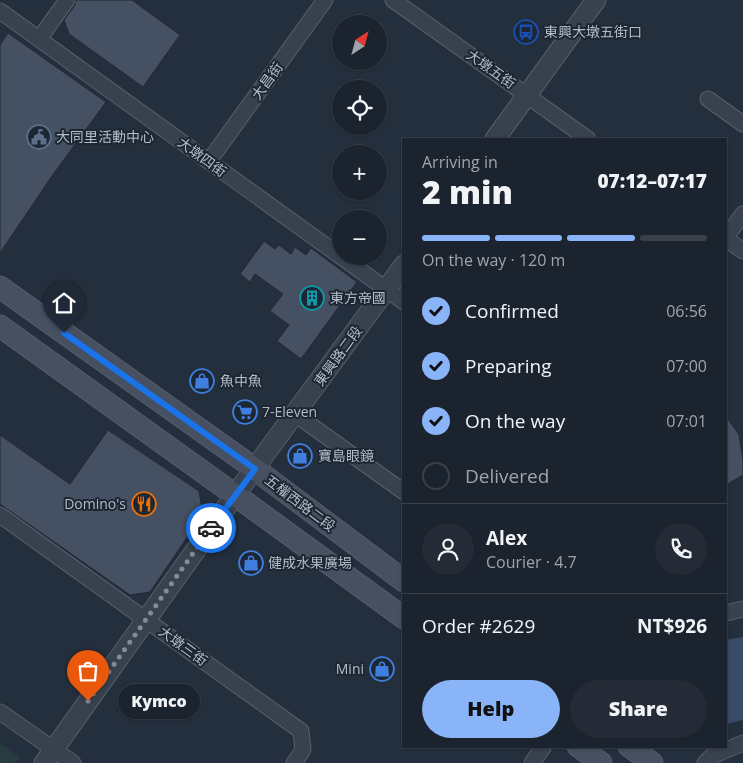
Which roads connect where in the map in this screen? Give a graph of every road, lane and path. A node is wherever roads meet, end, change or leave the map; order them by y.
1 (67, 0) edge
2 (326, 0) edge
3 (393, 0) edge
4 (596, 0) edge
5 (0, 11) edge
6 (39, 38) junction
7 (527, 94) junction
8 (708, 99) dead end
9 (743, 124) edge
10 (496, 138) edge
11 (587, 138) edge
12 (209, 161) junction
13 (743, 214) edge
14 (727, 237) edge
15 (727, 239) edge
16 (743, 251) edge
17 (402, 267) edge
18 (0, 288) edge
19 (386, 289) junction
20 (402, 301) edge
21 (0, 326) edge
22 (295, 414) junction
23 (255, 469) junction
24 (402, 491) edge
25 (235, 495) junction
26 (0, 515) edge
27 (402, 579) edge
28 (743, 609) edge
29 (727, 613) edge
30 (402, 617) edge
31 (146, 620) junction
32 (0, 712) edge
33 (743, 743) edge
34 (543, 748) edge
35 (581, 748) edge
36 (631, 748) edge
37 (49, 756) edge
38 (73, 763) edge
39 (294, 763) edge
40 (532, 763) edge
41 (601, 763) edge
42 (652, 763) edge
43 (705, 763) edge

1 - 6 street
2 - 12 street, 大昌街
3 - 7 street, 大墩五街
4 - 7 street
5 - 6 street, 大墩四街
6 - 12 street, 大墩四街
7 - 10 street
7 - 11 street, 大墩五街
8 - 9 street
12 - 19 street, 大墩四街
13 - 14 street
15 - 16 street
17 - 19 street, 東興路二段
18 - 23 main road, 五權西路二段
19 - 20 street, 大墩四街
19 - 22 street, 東興路二段
21 - 25 main road
22 - 23 street, 東興路二段
22 - 24 street
23 - 25 street, 東興路二段
23 - 27 main road, 五權西路二段
25 - 30 main road
25 - 31 street, 東興路二段
26 - 31 street, 大墩三街
28 - 29 street
31 - 37 street, 東興路二段
31 - 39 street, 大墩三街
32 - 37 street
33 - 43 street
34 - 40 street
35 - 41 main road
36 - 42 main road
37 - 38 street

